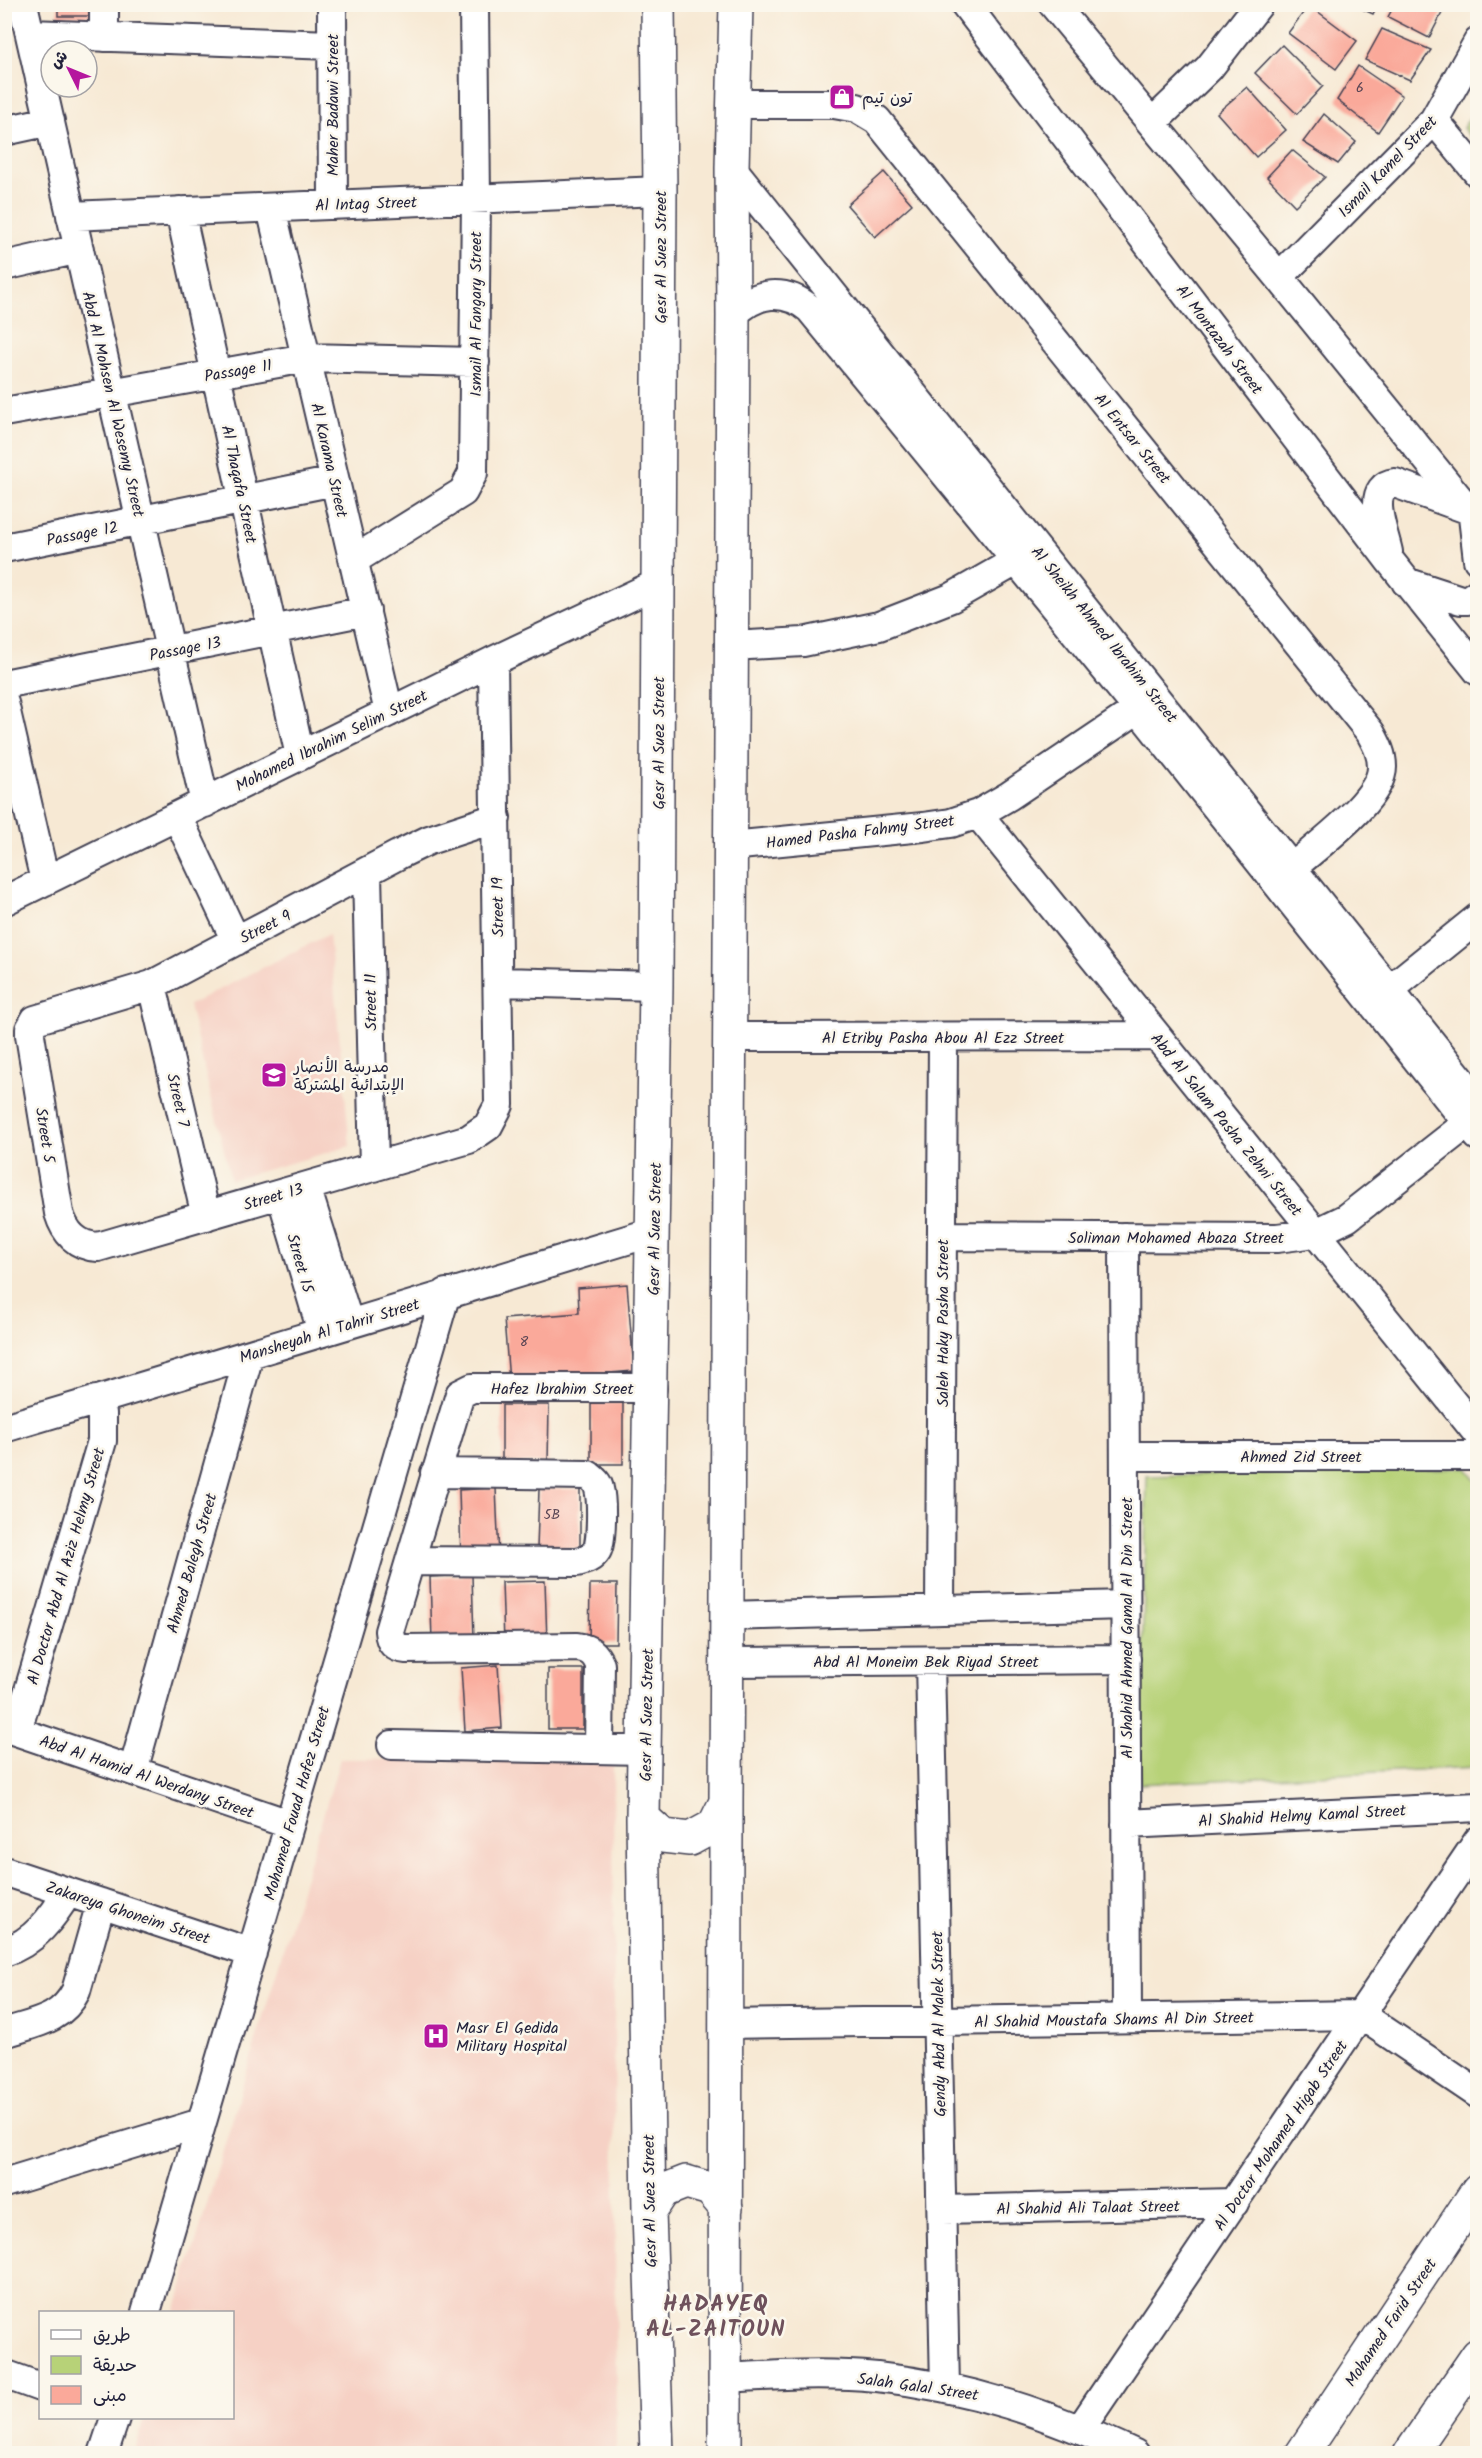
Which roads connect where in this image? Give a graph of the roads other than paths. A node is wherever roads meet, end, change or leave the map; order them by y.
1 (23, 4) edge
2 (104, 4) edge
3 (332, 4) edge
4 (474, 4) edge
5 (658, 4) edge
6 (736, 4) edge
7 (964, 4) edge
8 (1053, 4) edge
9 (1258, 4) edge
10 (30, 34) junction
11 (104, 37) junction
12 (332, 45) junction
13 (1477, 46) edge
14 (735, 104) junction
15 (1434, 120) junction
16 (50, 121) junction
17 (1152, 123) junction
18 (4, 131) edge
19 (732, 168) junction
20 (1478, 173) edge
21 (660, 191) junction
22 (476, 199) junction
23 (333, 205) junction
24 (271, 207) junction
25 (180, 211) junction
26 (72, 216) junction
27 (79, 249) junction
28 (4, 266) edge
29 (814, 271) junction
30 (1280, 277) junction
31 (801, 302) junction
32 (734, 315) junction
33 (306, 358) junction
34 (475, 362) junction
35 (216, 374) junction
36 (112, 393) junction
37 (4, 411) edge
38 (335, 481) junction
39 (243, 499) junction
40 (1473, 516) edge
41 (141, 521) junction
42 (4, 548) edge
43 (1025, 554) junction
44 (354, 560) junction
45 (1478, 560) edge
46 (1398, 571) junction
47 (659, 583) junction
48 (1478, 593) edge
49 (366, 611) junction
50 (272, 630) junction
51 (732, 646) junction
52 (170, 651) junction
53 (494, 661) junction
54 (1478, 671) edge
55 (4, 684) edge
56 (4, 703) edge
57 (1138, 709) junction
58 (389, 712) junction
59 (300, 756) junction
60 (205, 803) junction
61 (978, 814) junction
62 (177, 816) junction
63 (496, 818) junction
64 (731, 846) junction
65 (1292, 868) junction
66 (367, 873) junction
67 (45, 881) junction
68 (4, 901) edge
69 (1478, 918) edge
70 (236, 941) junction
71 (498, 982) junction
72 (152, 985) junction
73 (656, 986) junction
74 (1389, 990) junction
75 (32, 1023) joint
76 (1157, 1036) junction
77 (730, 1037) junction
78 (943, 1037) junction
79 (1475, 1119) edge
80 (469, 1139) joint
81 (374, 1167) junction
82 (293, 1190) junction
83 (206, 1216) junction
84 (653, 1232) junction
85 (1316, 1233) junction
86 (942, 1236) junction
87 (1124, 1237) junction
88 (77, 1241) joint
89 (446, 1293) junction
90 (349, 1323) junction
91 (322, 1332) junction
92 (249, 1355) junction
93 (652, 1388) junction
94 (96, 1401) junction
95 (4, 1428) edge
96 (1478, 1434) edge
97 (1125, 1456) junction
98 (1478, 1456) edge
99 (435, 1473) junction
100 (410, 1562) junction
101 (1125, 1605) junction
102 (940, 1610) junction
103 (727, 1616) junction
104 (1126, 1659) junction
105 (930, 1661) junction
106 (726, 1662) junction
107 (11, 1729) edge
108 (392, 1745) dead end
109 (599, 1749) junction
110 (645, 1750) junction
111 (133, 1771) junction
112 (726, 1802) junction
113 (1478, 1807) edge
114 (643, 1818) junction
115 (290, 1824) junction
116 (1126, 1824) junction
117 (1478, 1841) edge
118 (4, 1870) edge
119 (68, 1892) junction
120 (101, 1903) junction
121 (4, 1952) edge
122 (252, 1953) junction
123 (1361, 2015) junction
124 (1127, 2018) junction
125 (938, 2021) junction
126 (726, 2024) junction
127 (4, 2033) edge
128 (1478, 2094) edge
129 (201, 2123) junction
130 (4, 2183) edge
131 (1478, 2190) edge
132 (1233, 2203) junction
133 (726, 2208) junction
134 (942, 2210) junction
135 (649, 2212) junction
136 (147, 2311) edge
137 (1478, 2355) edge
138 (4, 2373) edge
139 (725, 2378) junction
140 (39, 2387) edge
141 (945, 2387) junction
142 (115, 2419) edge
143 (1081, 2428) junction
144 (103, 2454) edge
145 (657, 2454) edge
146 (725, 2454) edge
147 (1135, 2454) edge
148 (1302, 2454) edge
149 (1410, 2454) edge

1 - 10 street, Abd Al Mohsen Al Wesemy Street
2 - 11 street
3 - 12 street, Maher Badawi Street
4 - 22 street, Ismail Al Fangary Street
5 - 21 main road, Gesr Al Suez Street
6 - 14 main road
7 - 46 street, Al Montazah Street
8 - 17 street
9 - 17 street
10 - 11 street
10 - 16 street, Abd Al Mohsen Al Wesemy Street
11 - 12 street
12 - 23 street, Maher Badawi Street
13 - 15 street, Ismail Kamel Street
14 - 19 main road
14 - 65 street, Al Entsar Street
15 - 20 street
15 - 30 street, Ismail Kamel Street
16 - 18 street
16 - 26 street, Abd Al Mohsen Al Wesemy Street
17 - 30 street
19 - 29 street, Al Sheikh Ahmed Ibrahim Street
19 - 32 main road
21 - 22 street, Al Intag Street
21 - 47 main road, Gesr Al Suez Street
22 - 23 street, Al Intag Street
22 - 34 street, Ismail Al Fangary Street
23 - 24 street, Al Intag Street
24 - 25 street, Al Intag Street
24 - 33 street, Al Karama Street
25 - 26 street, Al Intag Street
25 - 35 street, Al Thaqafa Street
26 - 27 street, Abd Al Mohsen Al Wesemy Street
27 - 28 street
27 - 36 street, Abd Al Mohsen Al Wesemy Street
29 - 31 street
29 - 43 street, Al Sheikh Ahmed Ibrahim Street
30 - 40 street
31 - 32 street
31 - 43 street, Al Sheikh Ahmed Ibrahim Street
32 - 51 main road
33 - 34 street, Passage 11
33 - 35 street, Passage 11
33 - 38 street, Al Karama Street
34 - 44 street, Ismail Al Fangary Street
35 - 36 street, Passage 11
35 - 39 street, Al Thaqafa Street
36 - 37 street, Passage 11
36 - 41 street, Abd Al Mohsen Al Wesemy Street
38 - 39 street, Passage 12
38 - 44 street, Al Karama Street
39 - 41 street, Passage 12
39 - 50 street, Al Thaqafa Street
40 - 45 street
40 - 46 street
41 - 42 street, Passage 12
41 - 52 street, Abd Al Mohsen Al Wesemy Street
43 - 51 street
43 - 57 street, Al Sheikh Ahmed Ibrahim Street
43 - 65 street, Al Sheikh Ahmed Ibrahim Street
44 - 49 street, Al Karama Street
46 - 48 street
46 - 54 street, Al Montazah Street
47 - 53 street, Mohamed Ibrahim Selim Street
47 - 73 main road, Gesr Al Suez Street
49 - 50 street, Passage 13
49 - 58 street, Al Karama Street
50 - 52 street, Passage 13
50 - 59 street, Al Thaqafa Street
51 - 64 main road
52 - 55 street, Passage 13
52 - 60 street, Abd Al Mohsen Al Wesemy Street
53 - 58 street, Mohamed Ibrahim Selim Street
53 - 63 street, Street 19
56 - 67 street
57 - 61 street, Hamed Pasha Fahmy Street
57 - 79 street, Al Sheikh Ahmed Ibrahim Street
58 - 59 street, Mohamed Ibrahim Selim Street
59 - 60 street, Mohamed Ibrahim Selim Street
60 - 62 street, Mohamed Ibrahim Selim Street
61 - 64 street, Hamed Pasha Fahmy Street
61 - 76 street, Abd Al Salam Pasha Zehni Street
62 - 67 street, Mohamed Ibrahim Selim Street
62 - 70 street
63 - 66 street, Street 9
63 - 71 street, Street 19
64 - 77 main road
65 - 74 street, Al Sheikh Ahmed Ibrahim Street
66 - 70 street, Street 9
66 - 81 street, Street 11
67 - 68 street, Mohamed Ibrahim Selim Street
69 - 74 street
70 - 72 street, Street 9
71 - 73 street
71 - 80 street, Street 19
72 - 75 street, Street 9
72 - 83 street, Street 7
73 - 84 main road, Gesr Al Suez Street
74 - 79 street, Al Sheikh Ahmed Ibrahim Street
75 - 88 street, Street 5
76 - 78 street, Al Etriby Pasha Abou Al Ezz Street
76 - 85 street, Abd Al Salam Pasha Zehni Street
77 - 78 street, Al Etriby Pasha Abou Al Ezz Street
77 - 103 main road
78 - 86 street, Saleh Haky Pasha Street
79 - 85 street, Soliman Mohamed Abaza Street
80 - 81 street, Street 13
81 - 82 street, Street 13
82 - 83 street, Street 13
82 - 90 street
82 - 91 street, Street 15
83 - 88 street, Street 13
84 - 89 street, Mansheyah Al Tahrir Street
84 - 93 main road, Gesr Al Suez Street
85 - 87 street, Soliman Mohamed Abaza Street
85 - 96 street, Abd Al Salam Pasha Zehni Street
86 - 87 street, Soliman Mohamed Abaza Street
86 - 102 street, Saleh Haky Pasha Street
87 - 97 street, Al Shahid Ahmed Gamal Al Din Street
89 - 90 street, Mansheyah Al Tahrir Street
89 - 115 street, Mohamed Fouad Hafez Street
90 - 91 street, Mansheyah Al Tahrir Street
91 - 92 street, Mansheyah Al Tahrir Street
92 - 94 street, Mansheyah Al Tahrir Street
92 - 111 street, Ahmed Balegh Street
93 - 99 street, Hafez Ibrahim Street
93 - 110 main road, Gesr Al Suez Street
94 - 95 street, Mansheyah Al Tahrir Street
94 - 107 street, Al Doctor Abd Al Aziz Helmy Street
97 - 98 street, Ahmed Zid Street
97 - 101 street, Al Shahid Ahmed Gamal Al Din Street
99 - 100 street
99 - 100 street
100 - 109 street
101 - 102 street
101 - 104 street, Al Shahid Ahmed Gamal Al Din Street
102 - 103 street
103 - 106 main road
104 - 105 street, Abd Al Moneim Bek Riyad Street
104 - 116 street, Al Shahid Ahmed Gamal Al Din Street
105 - 106 street, Abd Al Moneim Bek Riyad Street
105 - 125 street, Gendy Abd Al Malek Street
106 - 112 main road
107 - 111 street, Abd Al Hamid Al Werdany Street
108 - 109 street
109 - 110 street
110 - 114 main road, Gesr Al Suez Street
111 - 115 street, Abd Al Hamid Al Werdany Street
112 - 114 main road
112 - 126 main road
113 - 116 street, Al Shahid Helmy Kamal Street
114 - 135 main road, Gesr Al Suez Street
115 - 122 street, Mohamed Fouad Hafez Street
116 - 124 street, Al Shahid Ahmed Gamal Al Din Street
117 - 123 street, Al Doctor Mohamed Higab Street
118 - 119 street, Zakareya Ghoneim Street
119 - 120 street, Zakareya Ghoneim Street
119 - 121 street
120 - 122 street, Zakareya Ghoneim Street
120 - 127 street
122 - 129 street, Mohamed Fouad Hafez Street
123 - 124 street, Al Shahid Moustafa Shams Al Din Street
123 - 128 street
123 - 132 street, Al Doctor Mohamed Higab Street
124 - 125 street, Al Shahid Moustafa Shams Al Din Street
125 - 126 street, Al Shahid Moustafa Shams Al Din Street
125 - 134 street, Gendy Abd Al Malek Street
126 - 133 main road
129 - 130 street
129 - 136 street, Mohamed Fouad Hafez Street
131 - 148 main road, Mohamed Farid Street
132 - 134 street, Al Shahid Ali Talaat Street
132 - 143 street, Al Doctor Mohamed Higab Street
133 - 135 main road
133 - 139 main road
134 - 141 street, Gendy Abd Al Malek Street
135 - 145 main road, Gesr Al Suez Street
137 - 149 main road
138 - 140 street
139 - 141 street, Salah Galal Street
139 - 146 main road
141 - 143 street, Salah Galal Street
142 - 144 street
143 - 147 street, Salah Galal Street

